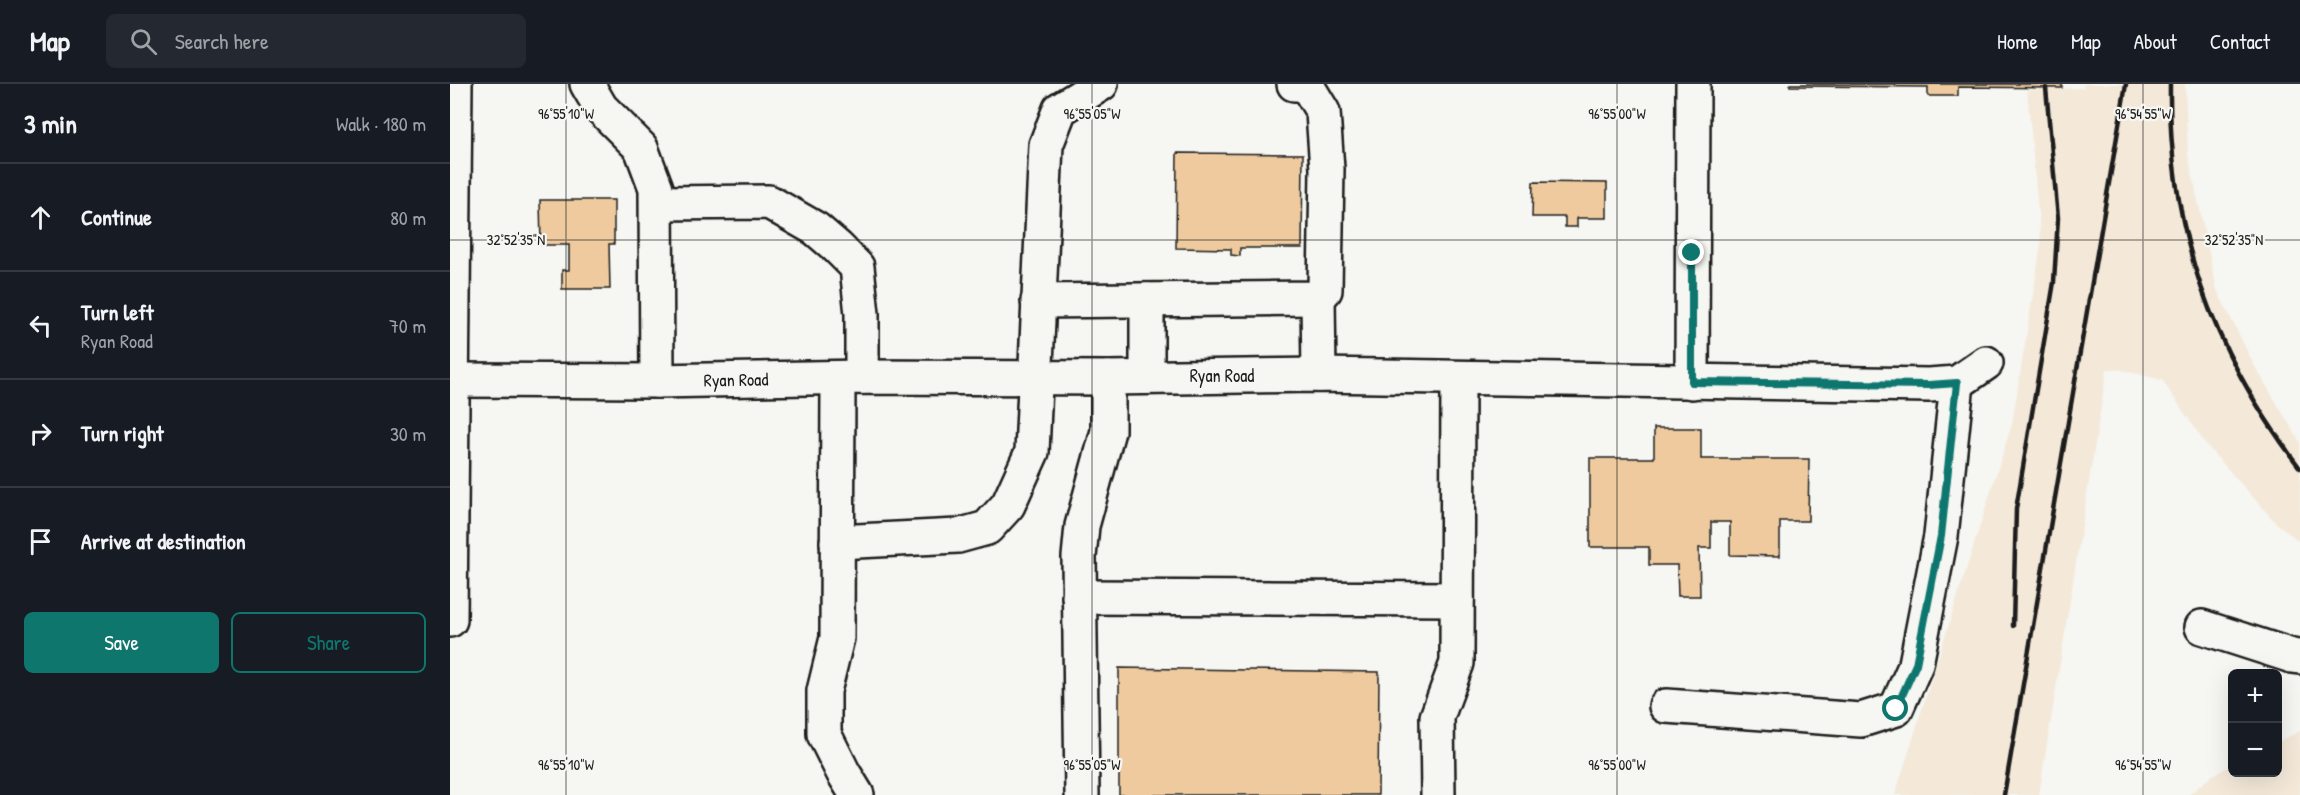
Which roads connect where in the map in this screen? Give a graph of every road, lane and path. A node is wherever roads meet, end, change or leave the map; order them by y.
1 (455, 84) edge
2 (587, 84) edge
3 (1101, 84) edge
4 (1294, 84) edge
5 (1693, 84) edge
6 (657, 203) junction
7 (1318, 298) junction
8 (1147, 300) junction
9 (1038, 302) junction
10 (1986, 363) dead end
11 (1319, 375) junction
12 (1034, 377) junction
13 (1147, 377) junction
14 (850, 378) junction
15 (1108, 378) junction
16 (1458, 378) junction
17 (452, 380) junction
18 (657, 381) junction
19 (1692, 382) junction
20 (1957, 383) junction
21 (837, 542) junction
22 (1079, 597) junction
23 (1457, 599) junction
24 (450, 620) edge
25 (2202, 627) dead end
26 (2300, 657) edge
27 (1666, 706) dead end
28 (857, 795) edge
29 (1082, 795) edge
30 (1438, 795) edge

1 - 17 street
2 - 6 street
3 - 9 street
4 - 7 street
5 - 19 street
6 - 14 street
6 - 18 street
7 - 8 street
7 - 11 street
8 - 9 street
8 - 13 street
9 - 12 street
10 - 20 street
11 - 13 street, Ryan Road
11 - 16 street, Ryan Road
12 - 14 street, Ryan Road
12 - 15 street, Ryan Road
12 - 21 street
13 - 15 street, Ryan Road
14 - 18 street, Ryan Road
14 - 21 street
15 - 22 street
16 - 19 street, Ryan Road
16 - 23 street
17 - 18 street, Ryan Road
17 - 24 street
19 - 20 street, Ryan Road
20 - 27 street
21 - 28 street
22 - 23 street
22 - 29 street
23 - 30 street
25 - 26 street

